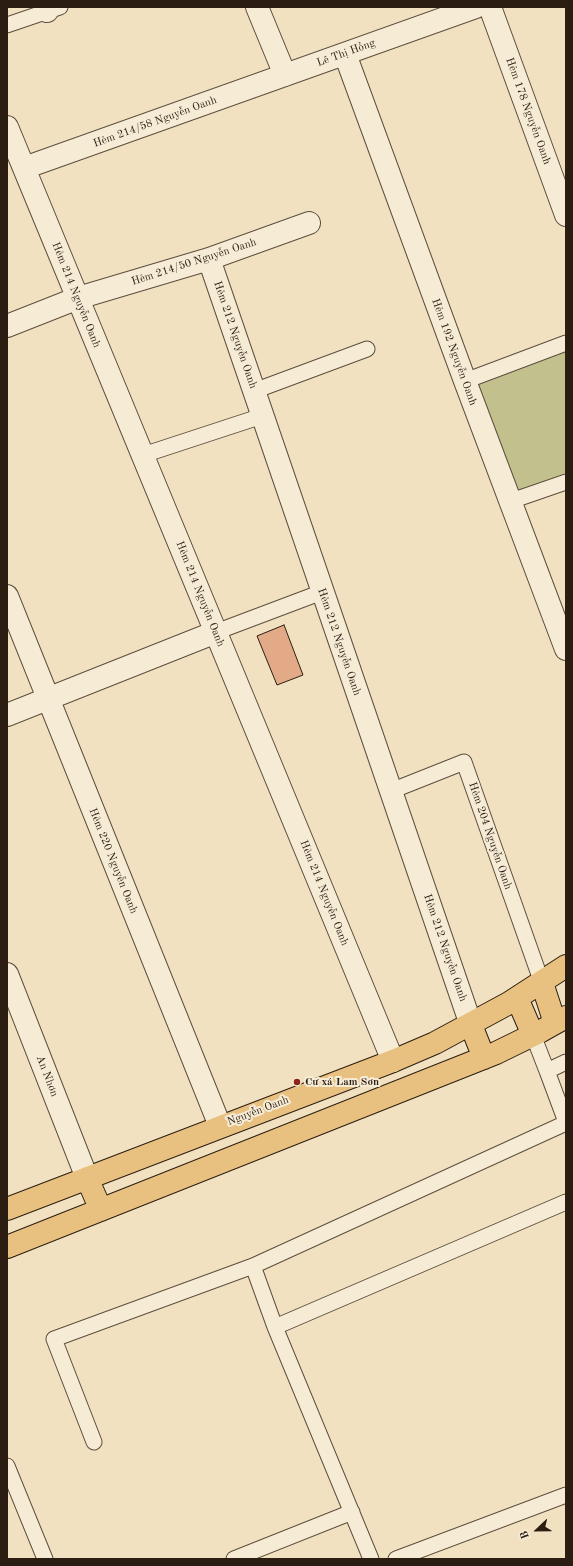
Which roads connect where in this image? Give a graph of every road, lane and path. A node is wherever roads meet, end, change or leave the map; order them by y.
1 (257, 7) edge
2 (476, 7) edge
3 (490, 7) edge
4 (51, 8) edge
5 (7, 25) edge
6 (345, 54) junction
7 (285, 75) junction
8 (7, 127) edge
9 (24, 168) junction
10 (566, 215) edge
11 (309, 223) dead end
12 (209, 259) junction
13 (78, 298) junction
14 (7, 326) edge
15 (566, 343) edge
16 (367, 349) dead end
17 (465, 381) junction
18 (254, 391) junction
19 (262, 416) junction
20 (143, 456) junction
21 (566, 482) edge
22 (510, 501) junction
23 (322, 592) junction
24 (7, 596) edge
25 (216, 632) junction
26 (566, 649) edge
27 (48, 698) junction
28 (7, 715) edge
29 (390, 791) junction
30 (566, 966) edge
31 (7, 974) edge
32 (542, 983) junction
33 (518, 998) junction
34 (14, 1011) edge
35 (561, 1020) edge
36 (471, 1025) junction
37 (533, 1035) junction
38 (484, 1058) junction
39 (393, 1060) junction
40 (566, 1062) edge
41 (547, 1071) junction
42 (566, 1123) edge
43 (220, 1126) junction
44 (87, 1178) junction
45 (566, 1202) edge
46 (7, 1209) edge
47 (101, 1210) junction
48 (7, 1247) edge
49 (253, 1266) junction
50 (275, 1327) junction
51 (94, 1442) dead end
52 (7, 1466) edge
53 (566, 1494) edge
54 (352, 1512) junction
55 (45, 1559) edge
56 (234, 1559) edge
57 (371, 1559) edge
58 (396, 1559) edge

1 - 7 street
2 - 6 street, Lê Thị Hồng
3 - 10 street, Hẻm 178 Nguyễn Oanh
4 - 5 lane
6 - 7 street, Lê Thị Hồng
6 - 17 street, Hẻm 192 Nguyễn Oanh
7 - 9 street, Hẻm 214/58 Nguyễn Oanh
8 - 9 street, Hẻm 214 Nguyễn Oanh
9 - 13 street, Hẻm 214 Nguyễn Oanh
11 - 12 street, Hẻm 214/50 Nguyễn Oanh
12 - 13 street, Hẻm 214/50 Nguyễn Oanh
12 - 18 street, Hẻm 212 Nguyễn Oanh
13 - 14 street, Hẻm 214/50 Nguyễn Oanh
13 - 20 street, Hẻm 214 Nguyễn Oanh
15 - 17 lane
16 - 18 lane
17 - 22 street, Hẻm 192 Nguyễn Oanh
18 - 19 street, Hẻm 212 Nguyễn Oanh
19 - 20 lane
19 - 23 street, Hẻm 212 Nguyễn Oanh
20 - 25 street, Hẻm 214 Nguyễn Oanh
21 - 22 lane
22 - 26 street, Hẻm 192 Nguyễn Oanh
23 - 25 lane
23 - 29 street, Hẻm 212 Nguyễn Oanh
24 - 27 street, Hẻm 220 Nguyễn Oanh
25 - 27 street
25 - 39 street, Hẻm 214 Nguyễn Oanh
27 - 28 street
27 - 43 street, Hẻm 220 Nguyễn Oanh
29 - 32 lane, Hẻm 204 Nguyễn Oanh
29 - 36 street, Hẻm 212 Nguyễn Oanh
30 - 32 main road, Nguyễn Oanh
31 - 34 street, An Nhơn
32 - 33 main road, Nguyễn Oanh
32 - 35 main road
33 - 36 main road, Nguyễn Oanh
33 - 37 main road
34 - 44 street, An Nhơn
35 - 37 main road
36 - 38 main road
36 - 39 main road, Nguyễn Oanh
37 - 38 main road
37 - 41 lane
38 - 47 main road
39 - 43 main road, Nguyễn Oanh
40 - 41 lane
41 - 42 lane
42 - 49 lane
43 - 44 main road, Nguyễn Oanh
44 - 46 main road, Nguyễn Oanh
44 - 47 main road
45 - 50 lane
47 - 48 main road
49 - 50 lane
49 - 51 lane
50 - 54 lane
52 - 55 lane
53 - 58 lane
54 - 56 lane
54 - 57 lane

